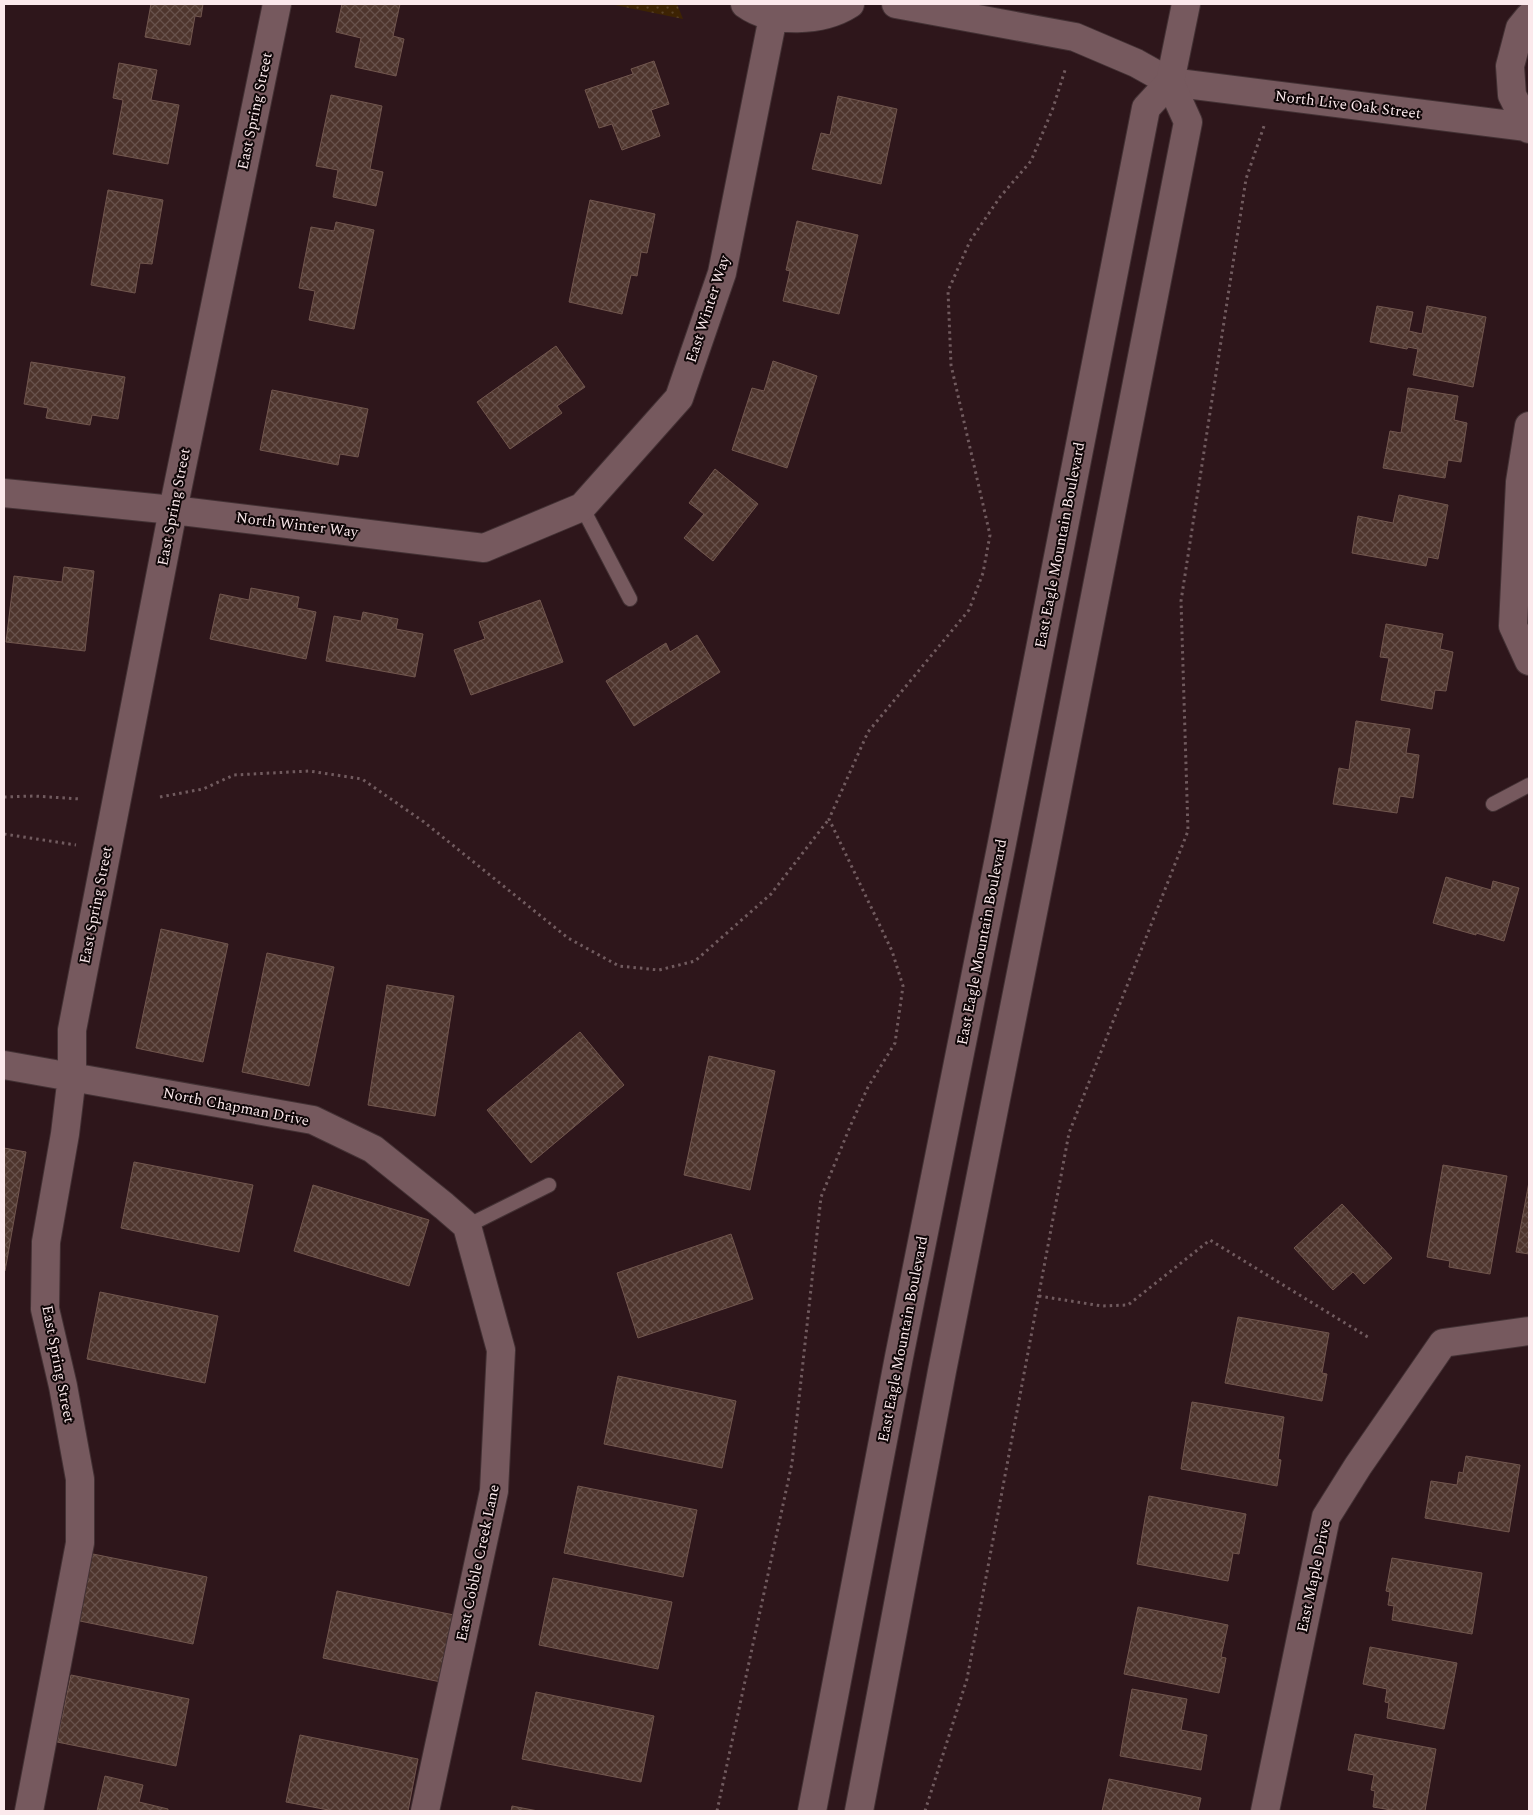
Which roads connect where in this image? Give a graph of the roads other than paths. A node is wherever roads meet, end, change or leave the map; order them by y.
1 (277, 4) edge
2 (745, 4) edge
3 (850, 4) edge
4 (896, 4) edge
5 (1186, 4) edge
6 (773, 16) junction
7 (1529, 17) edge
8 (1170, 82) junction
9 (1528, 128) edge
10 (1529, 426) edge
11 (4, 493) edge
12 (582, 507) junction
13 (172, 510) junction
14 (630, 599) dead end
15 (1529, 661) edge
16 (1529, 785) edge
17 (1493, 804) dead end
18 (4, 1065) edge
19 (72, 1076) junction
20 (549, 1185) dead end
21 (467, 1226) junction
22 (1529, 1331) edge
23 (29, 1811) edge
24 (425, 1811) edge
25 (812, 1811) edge
26 (859, 1811) edge
27 (1265, 1811) edge

1 - 13 street, East Spring Street
2 - 6 street
3 - 6 street
4 - 8 street
5 - 8 street
6 - 12 street, East Winter Way
7 - 9 street
8 - 9 street, North Live Oak Street
8 - 25 street, East Eagle Mountain Boulevard
8 - 26 street
10 - 15 street
11 - 13 street, North Winter Way
12 - 13 street, North Winter Way
12 - 14 lane
13 - 19 street, East Spring Street
16 - 17 lane
18 - 19 street, North Chapman Drive
19 - 21 street, North Chapman Drive
19 - 23 street, East Spring Street
20 - 21 lane
21 - 24 street, East Cobble Creek Lane
22 - 27 street, East Maple Drive

